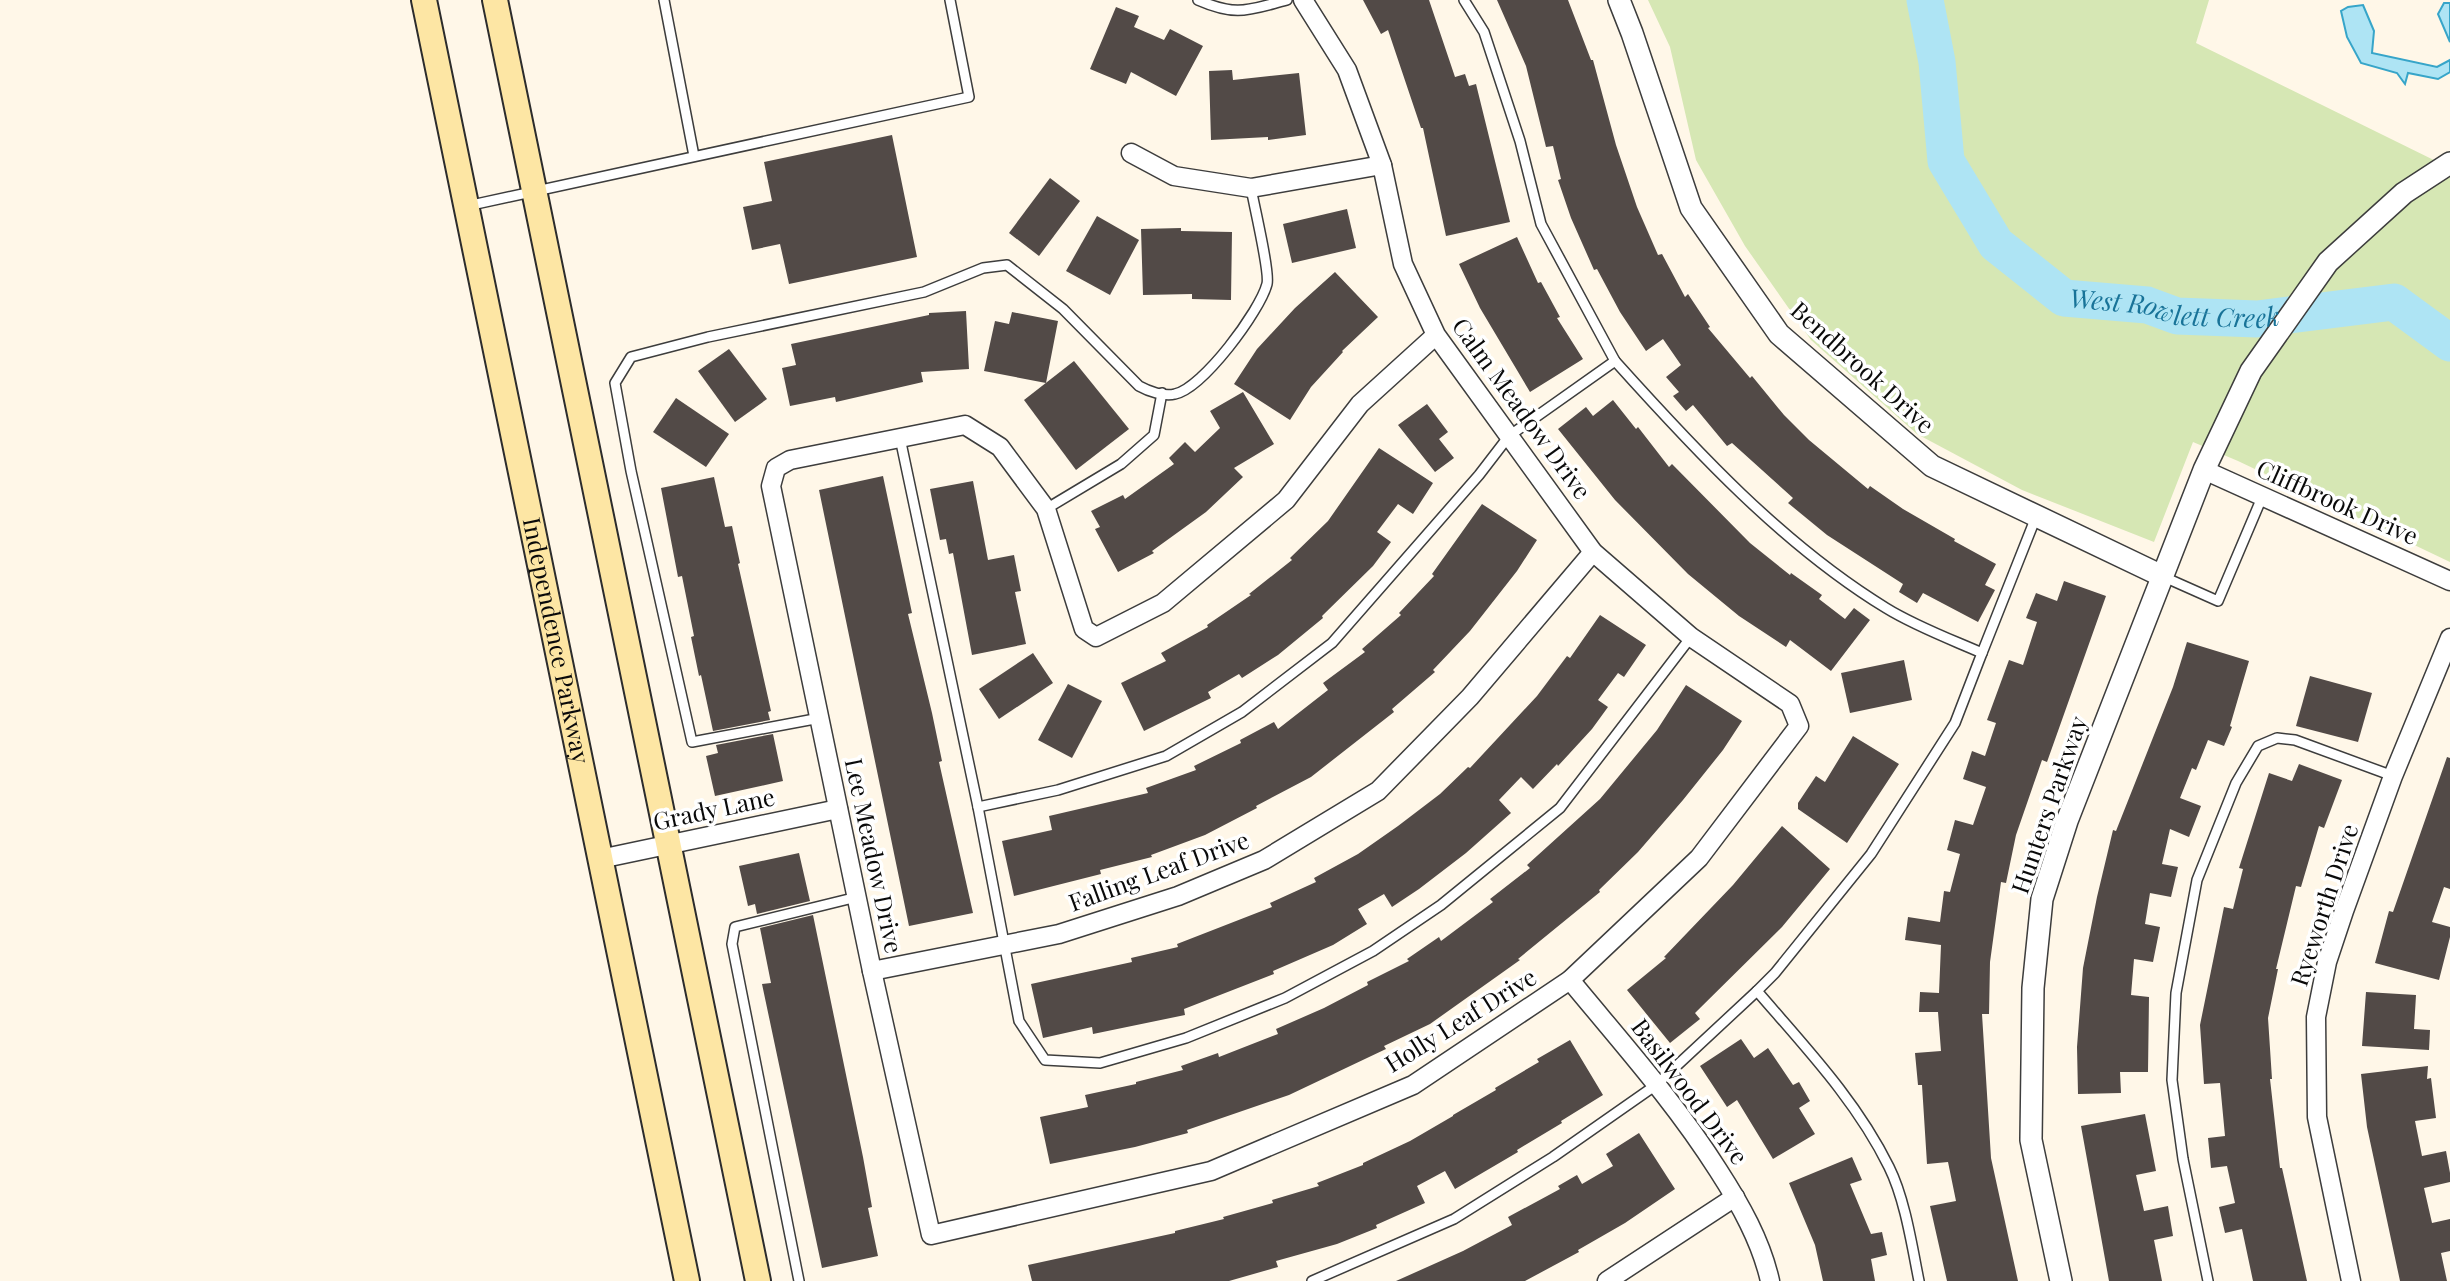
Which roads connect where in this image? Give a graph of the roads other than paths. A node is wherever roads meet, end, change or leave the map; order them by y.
1 (424, 0) edge
2 (495, 0) edge
3 (664, 0) edge
4 (950, 0) edge
5 (1198, 0) edge
6 (1287, 0) edge
7 (1303, 0) edge
8 (1464, 0) edge
9 (1619, 0) edge
10 (1131, 153) dead end
11 (694, 156) junction
12 (2450, 163) edge
13 (1382, 164) junction
14 (1251, 188) junction
15 (534, 191) junction
16 (465, 206) junction
17 (1436, 335) junction
18 (1615, 361) junction
19 (1162, 393) junction
20 (1509, 436) junction
21 (900, 438) junction
22 (2204, 470) junction
23 (2263, 495) junction
24 (1046, 509) junction
25 (2036, 517) junction
26 (1593, 552) junction
27 (2162, 576) junction
28 (2450, 581) edge
29 (1691, 637) junction
30 (2450, 638) edge
31 (1982, 653) junction
32 (820, 718) junction
33 (1799, 726) joint
34 (2393, 776) junction
35 (978, 807) junction
36 (838, 809) junction
37 (668, 845) junction
38 (600, 859) junction
39 (857, 897) junction
40 (1005, 945) junction
41 (872, 971) junction
42 (1570, 980) junction
43 (1757, 991) junction
44 (1656, 1085) junction
45 (1735, 1197) junction
46 (931, 1235) joint
47 (1324, 1279) edge
48 (1613, 1279) edge
49 (687, 1281) edge
50 (758, 1281) edge
51 (799, 1281) edge
52 (1312, 1281) edge
53 (1770, 1281) edge
54 (1919, 1281) edge
55 (2061, 1281) edge
56 (2208, 1281) edge
57 (2351, 1281) edge

1 - 16 main road, Independence Parkway
2 - 15 main road
3 - 11 lane
4 - 11 lane
5 - 6 lane
7 - 13 street, Calm Meadow Drive
8 - 18 lane
9 - 25 street, Bendbrook Drive
10 - 14 street
11 - 15 lane
12 - 22 street, Hunters Parkway
13 - 14 street
13 - 17 street, Calm Meadow Drive
14 - 19 lane
15 - 16 lane
15 - 37 main road
16 - 38 main road, Independence Parkway
17 - 20 street, Calm Meadow Drive
17 - 24 street
18 - 20 lane
18 - 31 lane
19 - 24 lane
19 - 32 lane
20 - 26 street, Calm Meadow Drive
20 - 35 lane
21 - 24 street
21 - 32 street, Lee Meadow Drive
21 - 35 lane
22 - 23 street, Cliffbrook Drive
22 - 27 street, Hunters Parkway
23 - 27 lane
23 - 28 street, Cliffbrook Drive
25 - 27 street, Bendbrook Drive
25 - 31 lane
26 - 29 street, Calm Meadow Drive
26 - 40 street, Falling Leaf Drive
27 - 55 street, Hunters Parkway
29 - 33 street, Calm Meadow Drive
29 - 40 lane
30 - 34 street, Ryeworth Drive
31 - 43 lane
32 - 36 street, Lee Meadow Drive
33 - 42 street, Holly Leaf Drive
34 - 56 lane
34 - 57 street, Ryeworth Drive
35 - 40 lane
36 - 37 street, Grady Lane
36 - 39 street, Lee Meadow Drive
37 - 38 street, Grady Lane
37 - 50 main road
38 - 49 main road, Independence Parkway
39 - 41 street, Lee Meadow Drive
39 - 51 lane
40 - 41 street, Falling Leaf Drive
41 - 46 street, Lee Meadow Drive
42 - 44 street, Basilwood Drive
42 - 46 street, Holly Leaf Drive
43 - 44 lane
43 - 54 lane
44 - 45 street, Basilwood Drive
44 - 47 lane
45 - 48 street
45 - 53 street, Basilwood Drive
47 - 52 lane

